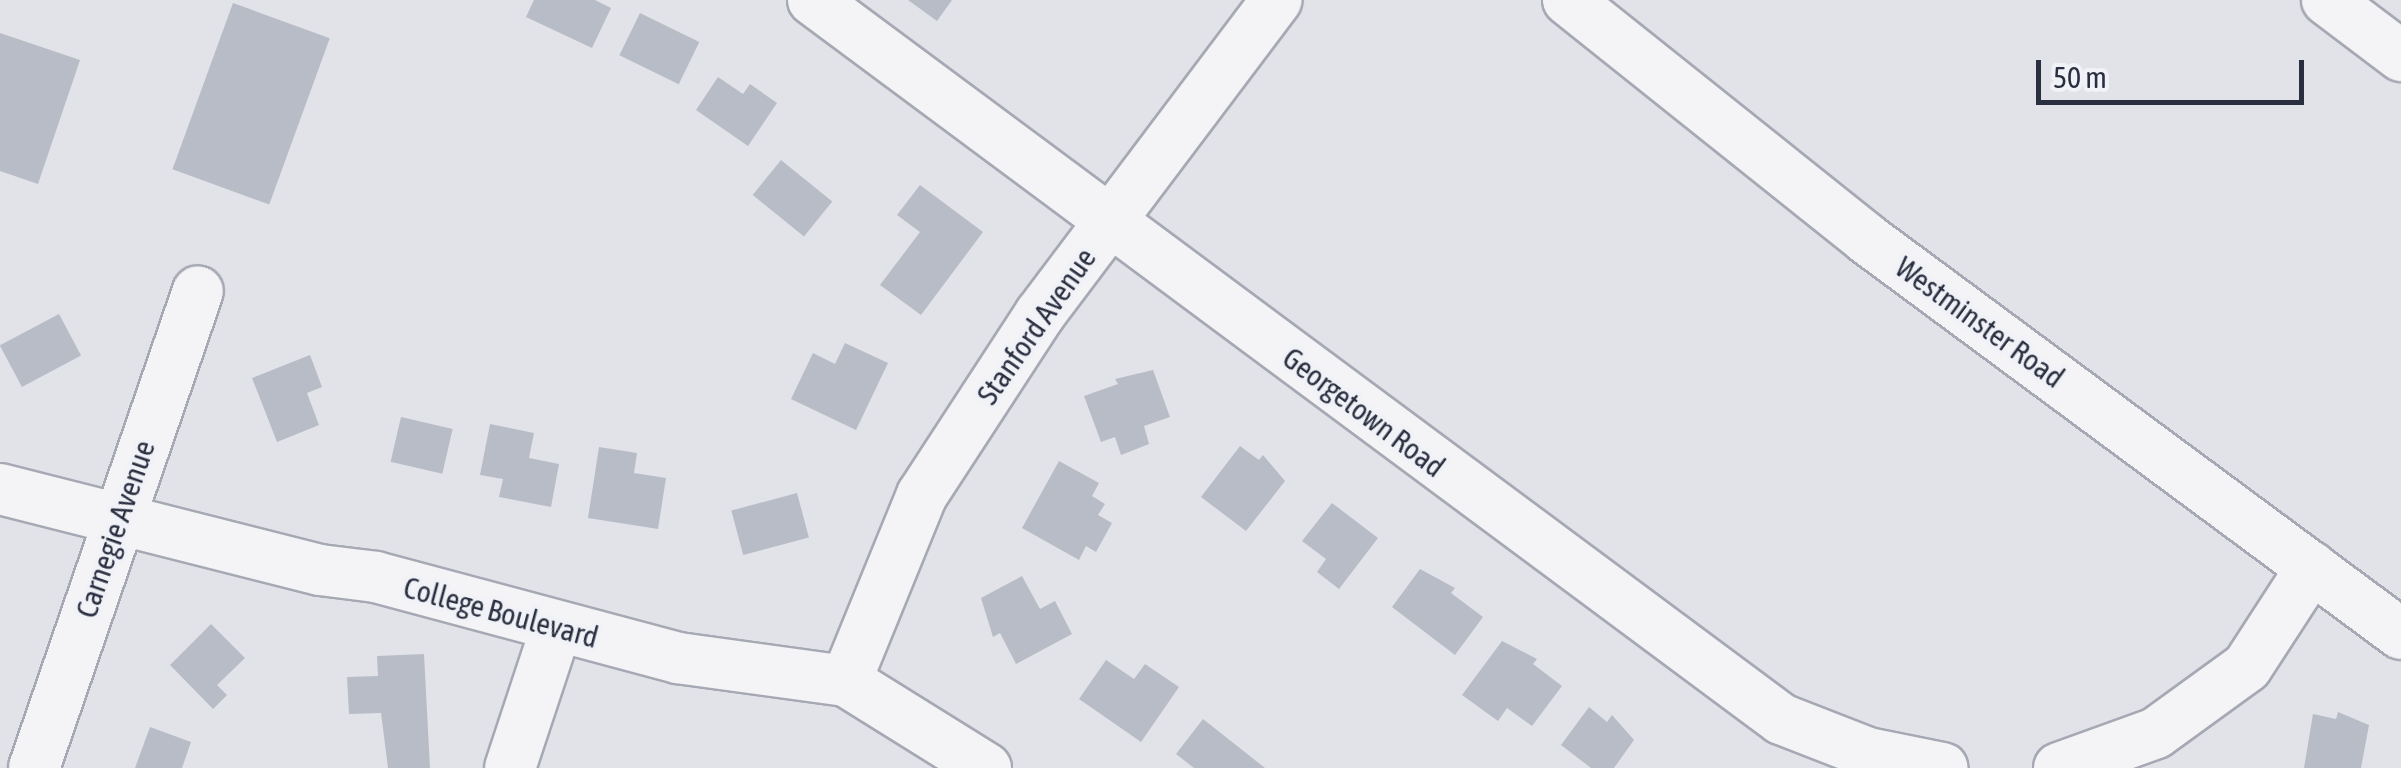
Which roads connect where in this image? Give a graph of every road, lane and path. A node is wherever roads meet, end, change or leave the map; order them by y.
1 (813, 0) edge
2 (1276, 0) edge
3 (1568, 0) edge
4 (2327, 0) edge
5 (2401, 56) edge
6 (1113, 219) junction
7 (198, 291) dead end
8 (0, 489) edge
9 (118, 516) junction
10 (2312, 567) junction
11 (556, 630) junction
12 (2401, 634) edge
13 (846, 681) junction
14 (34, 768) edge
15 (510, 768) edge
16 (986, 768) edge
17 (1944, 768) edge
18 (2059, 768) edge

1 - 6 street, Georgetown Road
2 - 6 street, Stanford Avenue
3 - 10 street, Westminster Road
4 - 5 street
6 - 13 street, Stanford Avenue
6 - 17 street, Georgetown Road
7 - 9 street, Carnegie Avenue
8 - 9 street, College Boulevard
9 - 11 street, College Boulevard
9 - 14 street, Carnegie Avenue
10 - 12 street, Westminster Road
10 - 18 street
11 - 13 street, College Boulevard
11 - 15 street
13 - 16 street, College Boulevard

